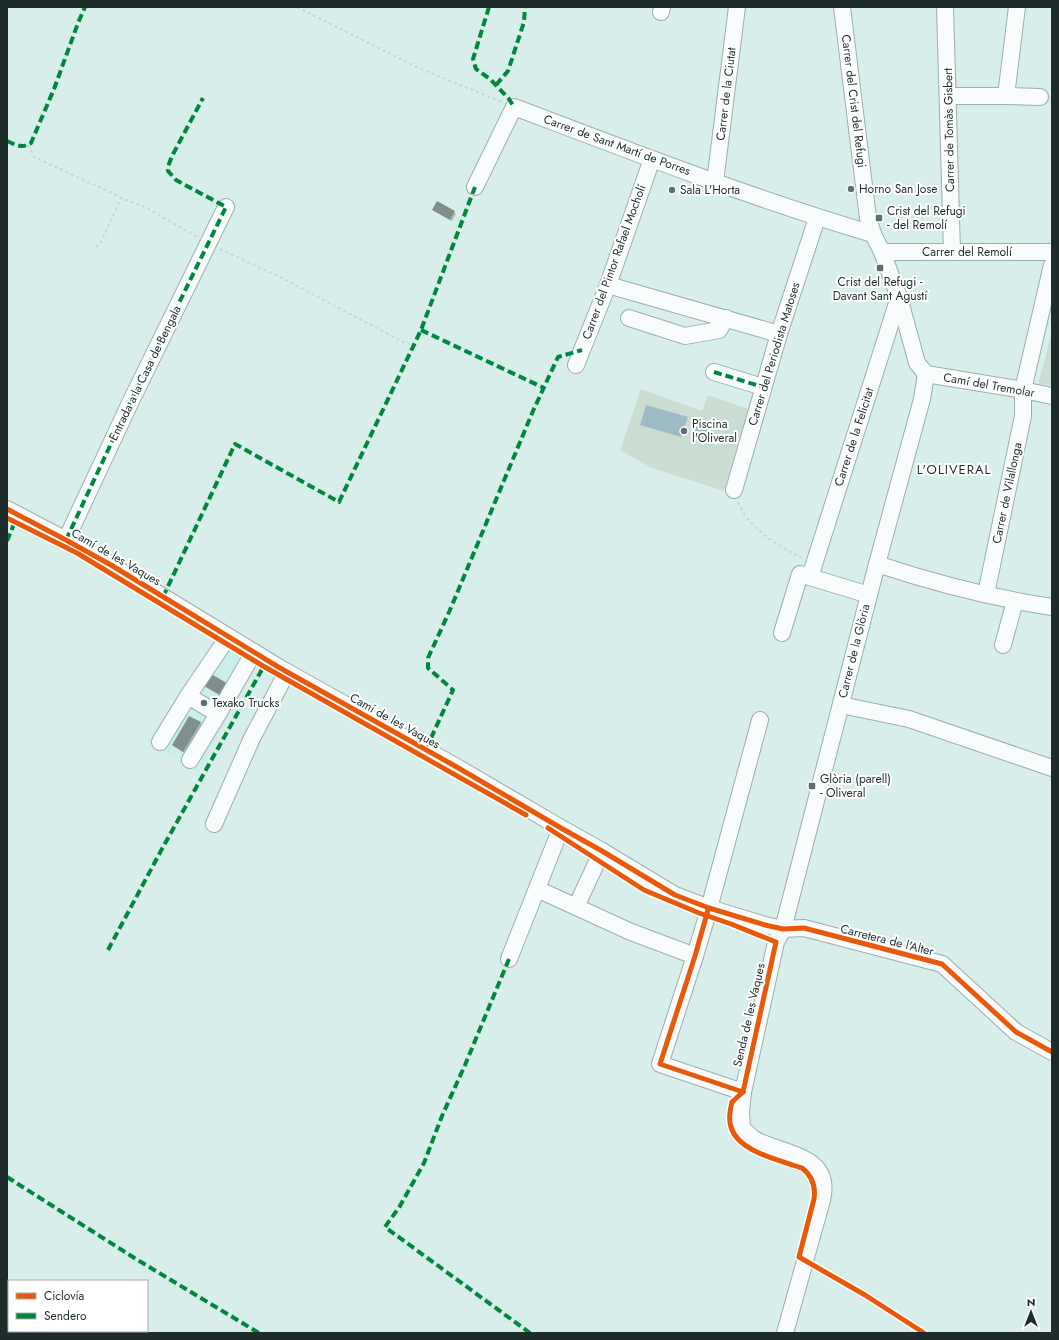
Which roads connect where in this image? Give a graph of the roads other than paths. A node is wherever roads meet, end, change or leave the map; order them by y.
1 (737, 7) edge
2 (842, 7) edge
3 (945, 7) edge
4 (1018, 7) edge
5 (948, 96) junction
6 (1006, 96) junction
7 (1040, 97) dead end
8 (652, 159) junction
9 (715, 182) junction
10 (476, 187) dead end
11 (226, 207) dead end
12 (817, 218) junction
13 (872, 234) junction
14 (882, 252) junction
15 (952, 252) junction
16 (1052, 252) edge
17 (1052, 265) edge
18 (608, 285) junction
19 (899, 297) junction
20 (629, 318) dead end
21 (726, 318) junction
22 (779, 334) junction
23 (576, 365) dead end
24 (714, 372) dead end
25 (926, 374) junction
26 (763, 387) junction
27 (1023, 390) junction
28 (1052, 396) edge
29 (734, 490) road end
30 (7, 509) edge
31 (66, 540) junction
32 (877, 564) junction
33 (808, 572) junction
34 (869, 594) junction
35 (986, 594) junction
36 (1015, 602) junction
37 (1052, 607) edge
38 (782, 633) dead end
39 (228, 636) junction
40 (1003, 645) dead end
41 (254, 652) junction
42 (287, 672) junction
43 (188, 696) junction
44 (841, 705) junction
45 (218, 714) junction
46 (760, 720) dead end
47 (160, 742) dead end
48 (190, 760) dead end
49 (1052, 768) edge
50 (214, 824) dead end
51 (561, 828) junction
52 (602, 850) junction
53 (537, 889) junction
54 (576, 907) junction
55 (708, 908) junction
56 (783, 929) junction
57 (695, 956) junction
58 (509, 959) dead end
59 (1052, 1052) edge
60 (743, 1092) junction
61 (785, 1333) edge

1 - 9 street, Carrer de la Ciutat
2 - 13 street, Carrer del Crist del Refugi
3 - 5 street, Carrer de Tomàs Gisbert
4 - 6 street
5 - 6 street
5 - 15 street, Carrer de Tomàs Gisbert
6 - 7 street
8 - 9 street, Carrer de Sant Martí de Porres
8 - 10 street, Carrer de Sant Martí de Porres
8 - 18 street, Carrer del Pintor Rafael Mocholí
9 - 12 street, Carrer de Sant Martí de Porres
11 - 31 street, Entrada a la Casa de Bengala
12 - 13 street, Carrer de Sant Martí de Porres
12 - 22 street, Carrer del Periodista Matoses
13 - 14 street, Carrer del Crist del Refugi
14 - 15 street, Carrer del Remolí
14 - 19 street, Carrer del Crist del Refugi
15 - 16 street, Carrer del Remolí
17 - 27 street, Carrer de Vilallonga
18 - 21 street
18 - 23 street, Carrer del Pintor Rafael Mocholí
19 - 25 street, Carrer del Crist del Refugi
19 - 33 street, Carrer de la Felicitat
20 - 21 street
21 - 22 street
22 - 26 street, Carrer del Periodista Matoses
24 - 26 street
25 - 27 street, Camí del Tremolar
25 - 32 street, Carrer de la Glòria
26 - 29 street, Carrer del Periodista Matoses
27 - 28 street, Camí del Tremolar
27 - 35 street, Carrer de Vilallonga
30 - 31 street, Camí de les Vaques
31 - 39 street, Camí de les Vaques
32 - 34 street, Carrer de la Glòria
32 - 35 street
33 - 34 street
33 - 38 street, Carrer de la Felicitat
34 - 44 street, Carrer de la Glòria
35 - 36 street
36 - 37 street
36 - 40 street
39 - 41 street, Camí de les Vaques
39 - 43 street
41 - 42 street, Camí de les Vaques
41 - 45 street
42 - 50 street
42 - 51 street, Camí de les Vaques
43 - 45 street
43 - 47 street
44 - 49 street
44 - 56 street, Carrer de la Glòria
45 - 48 street
46 - 55 street
51 - 52 street, Camí de les Vaques
51 - 53 street
52 - 54 street
52 - 55 street, Camí de les Vaques
53 - 54 street
53 - 58 street
54 - 57 street
55 - 56 street, Camí de les Vaques
55 - 57 street
56 - 59 street, Carretera de l'Alter
56 - 60 street, Senda de les Vaques
57 - 60 street
60 - 61 street, Senda de les Vaques

